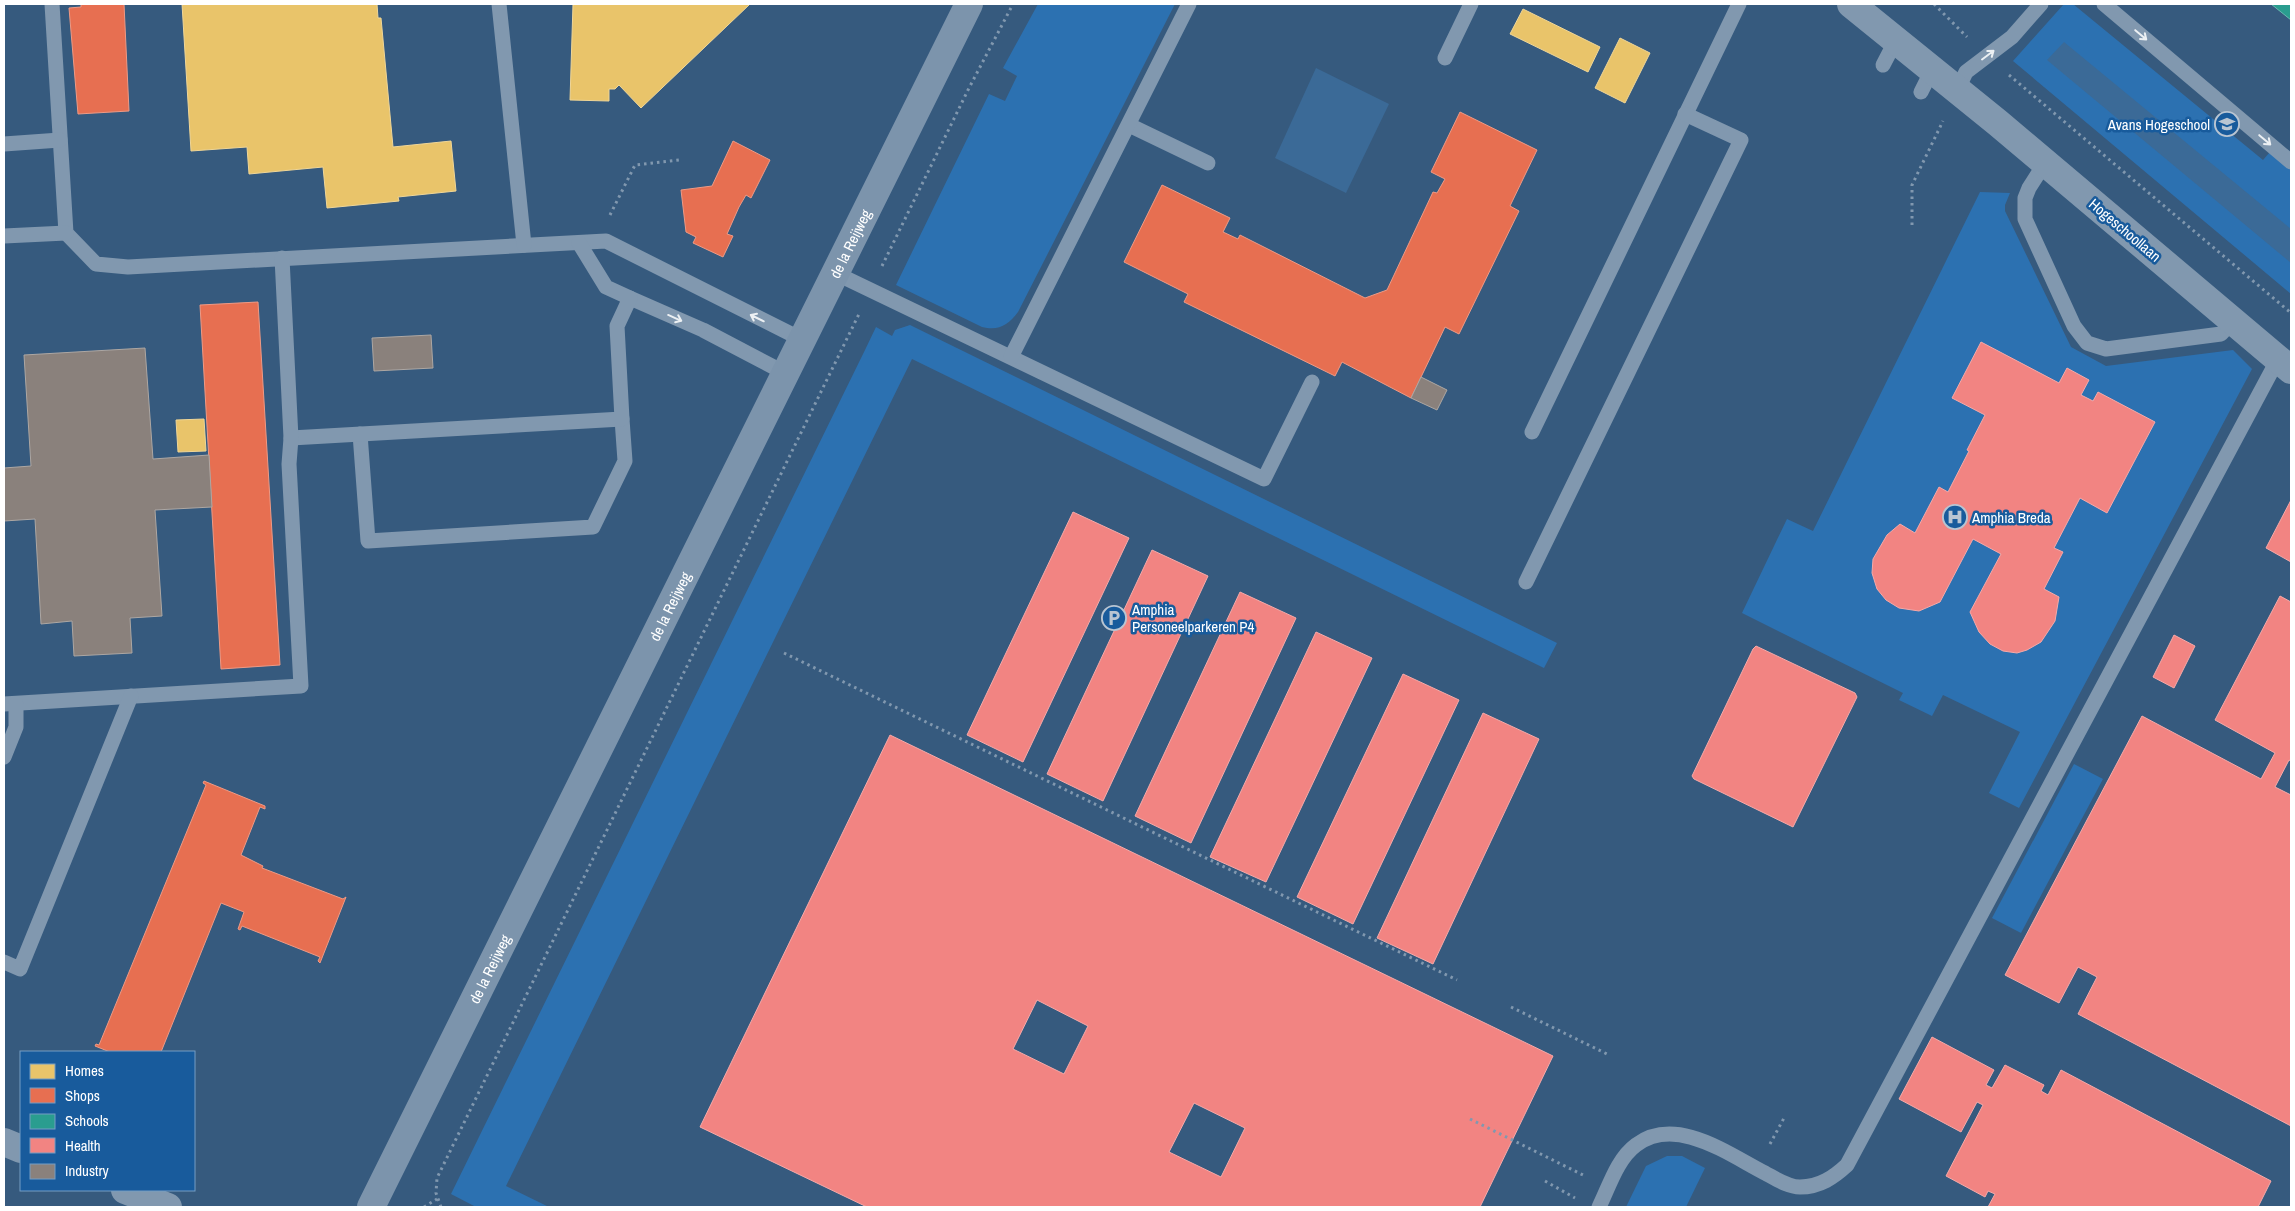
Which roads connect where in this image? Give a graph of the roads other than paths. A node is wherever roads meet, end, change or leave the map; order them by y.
1 (52, 4) edge
2 (499, 4) edge
3 (969, 4) edge
4 (1189, 4) edge
5 (1471, 4) edge
6 (1739, 4) edge
7 (1852, 4) edge
8 (2042, 4) edge
9 (2104, 4) edge
10 (1896, 40) junction
11 (1445, 58) dead end
12 (1883, 65) dead end
13 (1957, 91) junction
14 (1685, 114) junction
15 (1129, 125) junction
16 (60, 140) junction
17 (4, 144) edge
18 (2291, 162) edge
19 (1208, 163) dead end
20 (2045, 164) junction
21 (66, 233) junction
22 (4, 236) edge
23 (579, 242) junction
24 (524, 245) junction
25 (282, 258) junction
26 (835, 272) junction
27 (630, 298) junction
28 (2233, 321) junction
29 (801, 339) junction
30 (1011, 357) junction
31 (2285, 365) edge
32 (785, 373) junction
33 (1312, 382) dead end
34 (622, 418) junction
35 (1532, 432) dead end
36 (360, 434) junction
37 (291, 438) junction
38 (1526, 582) dead end
39 (131, 696) junction
40 (10, 704) edge
41 (4, 757) edge
42 (4, 962) edge
43 (4, 1142) edge
44 (20, 1148) edge
45 (128, 1191) edge
46 (168, 1207) edge
47 (371, 1207) edge
48 (1599, 1207) edge

1 - 16 lane
2 - 24 lane
3 - 26 street, de la Reijweg
4 - 15 lane
5 - 11 lane
6 - 14 lane
7 - 10 street, Hogeschoollaan
13 -> 8 lane
9 -> 18 lane
10 - 12 lane
10 - 13 street, Hogeschoollaan
13 - 20 street, Hogeschoollaan
14 - 35 lane
14 - 38 lane
15 - 19 lane
15 - 30 lane
16 - 17 lane
16 - 21 lane
20 - 28 street, Hogeschoollaan
20 - 28 lane
21 - 22 lane
21 - 25 lane
23 - 24 lane
23 - 27 lane
29 -> 23 lane
24 - 25 lane
25 - 37 lane
26 - 29 street, de la Reijweg
26 - 30 lane
27 -> 32 lane
27 - 34 lane
28 - 31 street, Hogeschoollaan
29 - 32 street, de la Reijweg
30 - 33 lane
31 - 48 lane
32 - 47 street, de la Reijweg
34 - 36 lane
34 - 36 lane
36 - 37 lane
37 - 39 lane
39 - 40 lane
39 - 42 lane
40 - 41 lane
43 - 44 street
45 - 46 street

